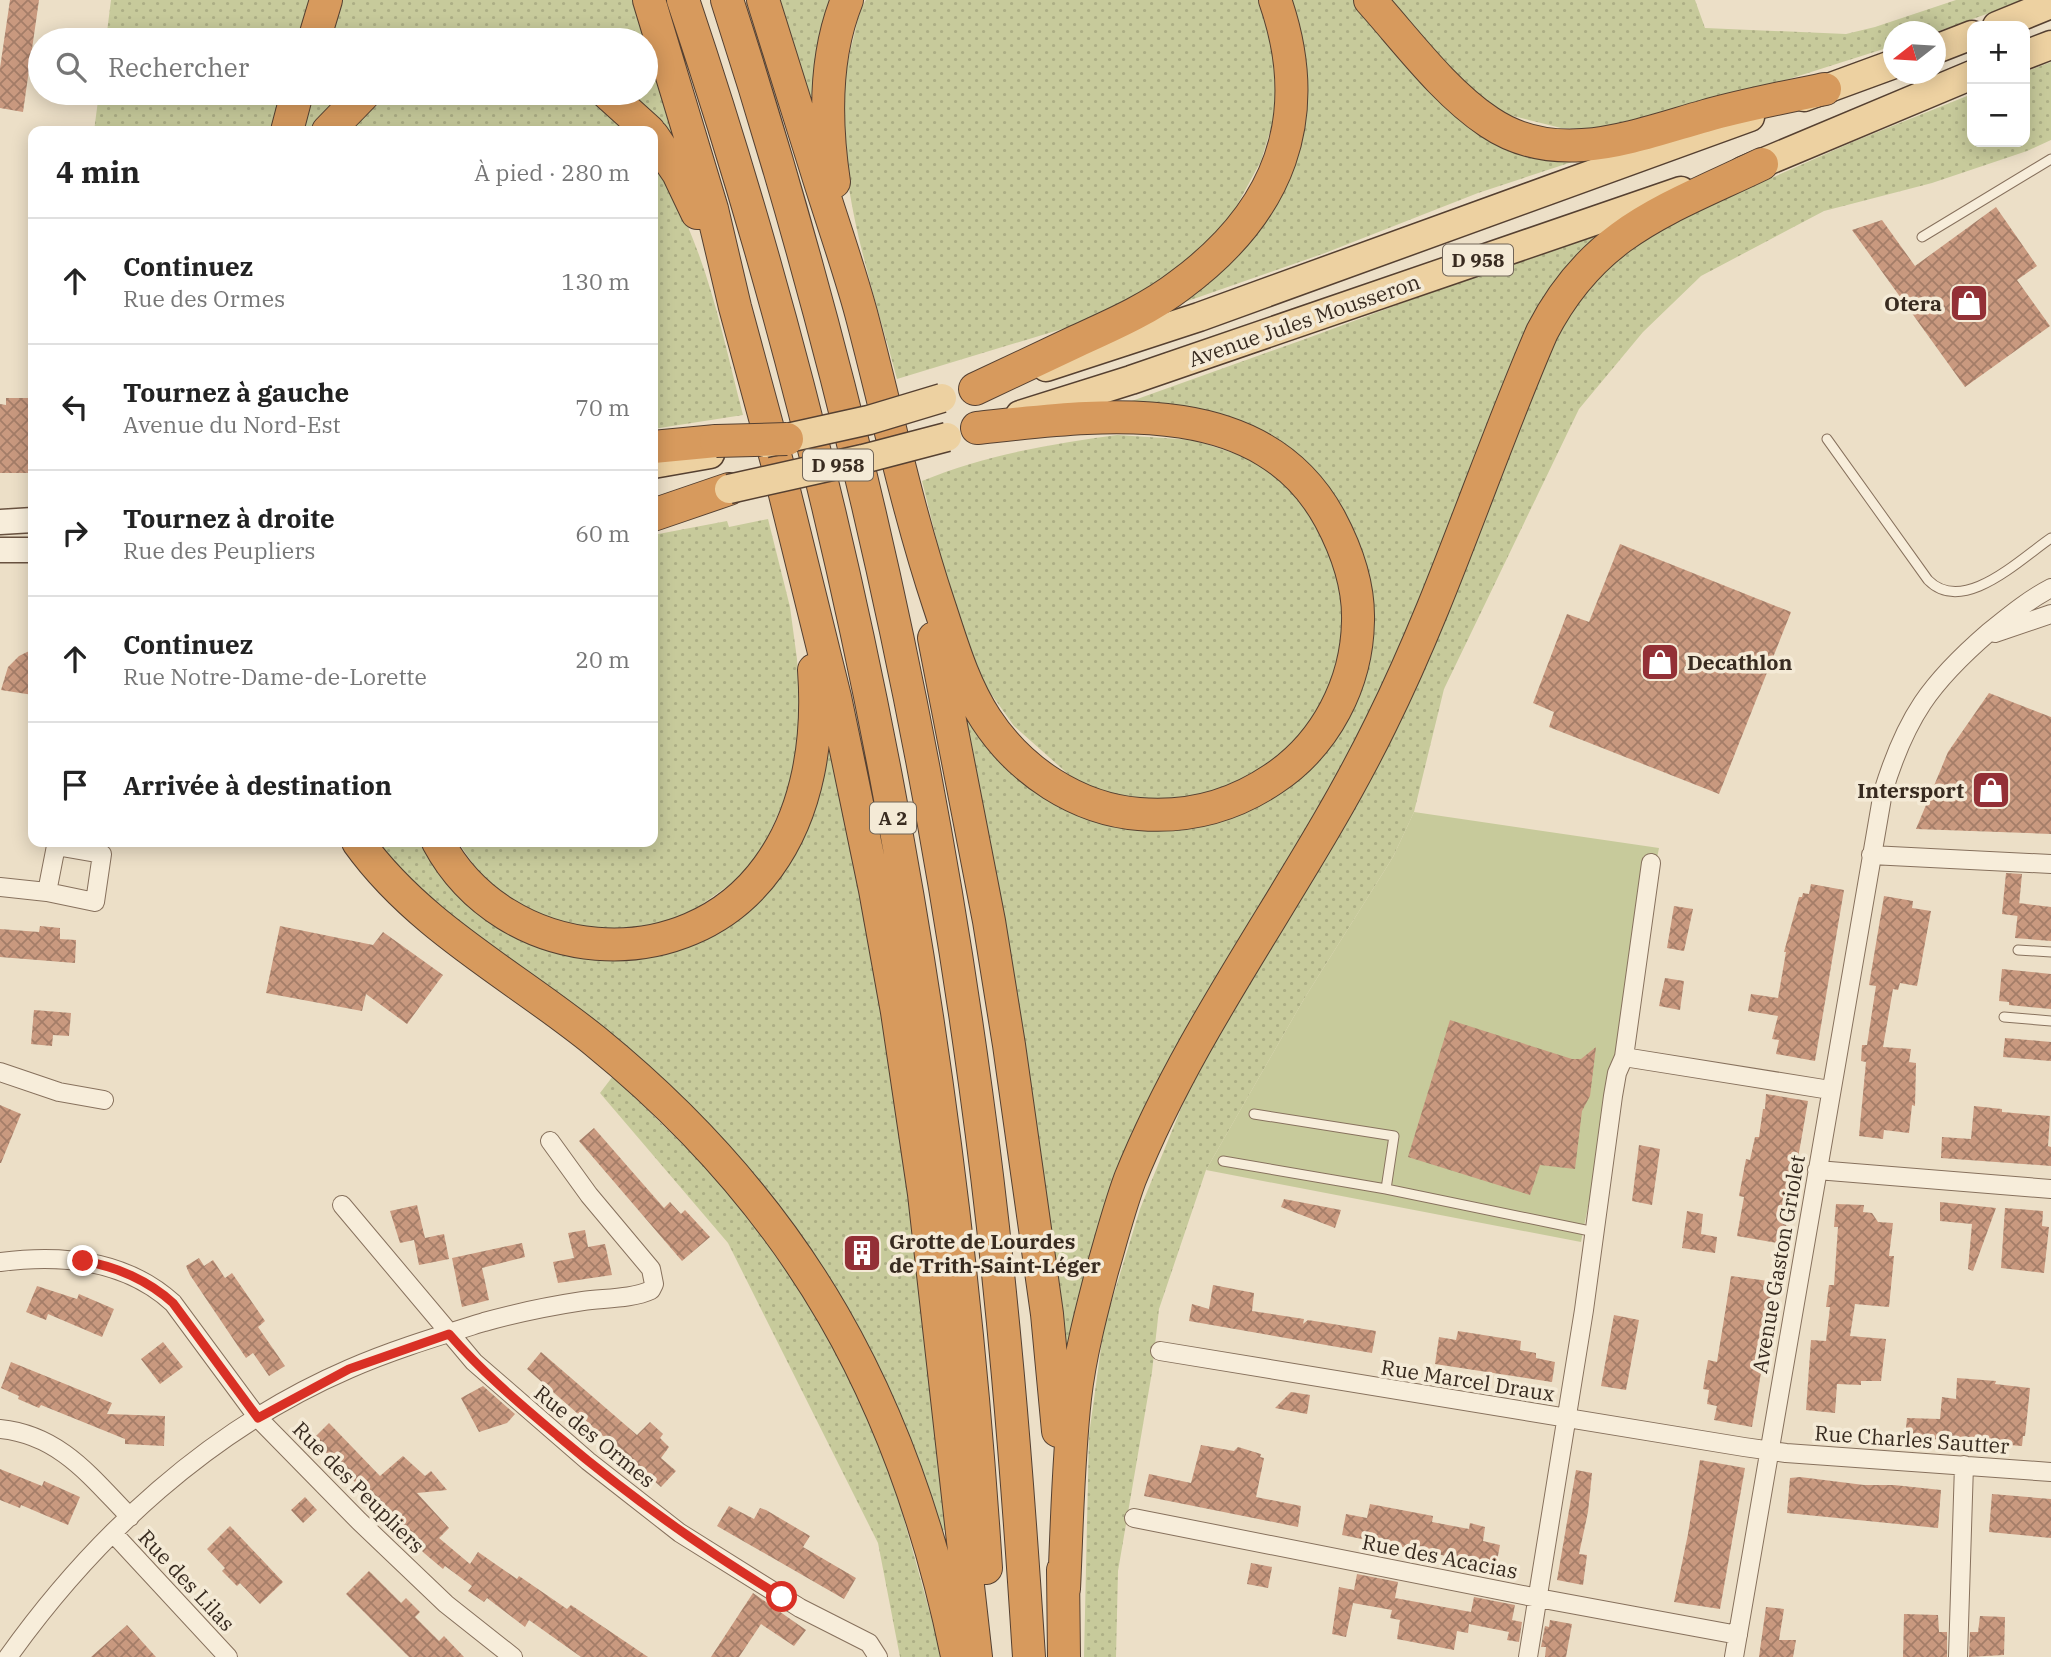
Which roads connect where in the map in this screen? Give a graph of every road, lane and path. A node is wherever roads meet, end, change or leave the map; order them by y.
1 (326, 0) edge
2 (649, 0) edge
3 (683, 0) edge
4 (727, 0) edge
5 (763, 0) edge
6 (847, 0) edge
7 (1275, 0) edge
8 (1370, 0) edge
9 (2051, 4) edge
10 (2009, 21) edge
11 (318, 28) edge
12 (657, 28) edge
13 (658, 30) edge
14 (1967, 37) edge
15 (1946, 45) edge
16 (2051, 45) edge
17 (2030, 53) edge
18 (1883, 68) edge
19 (1967, 77) edge
20 (1825, 89) junction
21 (294, 105) edge
22 (353, 105) edge
23 (620, 105) edge
24 (288, 126) edge
25 (333, 126) edge
26 (643, 126) edge
27 (658, 143) edge
28 (2051, 159) edge
29 (1762, 164) junction
30 (1922, 237) dead end
31 (847, 263) junction
32 (735, 307) junction
33 (975, 389) junction
34 (977, 428) junction
35 (787, 439) joint
36 (1827, 439) dead end
37 (658, 447) edge
38 (718, 447) junction
39 (658, 463) edge
40 (729, 489) junction
41 (658, 501) edge
42 (0, 508) edge
43 (28, 508) edge
44 (658, 513) edge
45 (28, 520) edge
46 (0, 522) edge
47 (2051, 538) edge
48 (919, 547) junction
49 (0, 550) edge
50 (28, 550) edge
51 (805, 581) junction
52 (2051, 588) edge
53 (2051, 614) edge
54 (1985, 636) junction
55 (362, 847) edge
56 (441, 847) edge
57 (1871, 855) junction
58 (1651, 863) dead end
59 (2051, 863) edge
60 (0, 887) edge
61 (47, 892) dead end
62 (2018, 950) dead end
63 (2051, 952) edge
64 (2004, 1017) dead end
65 (2051, 1021) edge
66 (1624, 1057) junction
67 (0, 1072) edge
68 (1830, 1090) junction
69 (104, 1101) dead end
70 (1254, 1114) dead end
71 (550, 1141) dead end
72 (1223, 1161) dead end
73 (1817, 1170) junction
74 (1386, 1189) junction
75 (2051, 1189) edge
76 (342, 1205) dead end
77 (1595, 1232) junction
78 (0, 1262) edge
79 (449, 1334) junction
80 (1160, 1351) dead end
81 (258, 1418) junction
82 (1567, 1419) junction
83 (0, 1429) edge
84 (1769, 1450) junction
85 (1964, 1465) junction
86 (2051, 1472) edge
87 (130, 1517) junction
88 (1134, 1518) dead end
89 (113, 1533) junction
90 (1064, 1589) junction
91 (1538, 1598) junction
92 (1738, 1635) junction
93 (874, 1650) edge
94 (503, 1654) edge
95 (8, 1657) edge
96 (228, 1657) edge
97 (957, 1657) edge
98 (976, 1657) edge
99 (990, 1657) edge
100 (1029, 1657) edge
101 (1064, 1657) edge
102 (1528, 1657) edge
103 (1734, 1657) edge
104 (1958, 1657) edge

1 - 11 highway
2 - 12 highway
3 - 99 highway, A 2
4 - 100 highway, A 2
5 - 31 highway
6 - 31 highway
7 - 33 highway
8 - 20 highway
9 - 10 main road
13 - 32 highway
14 - 15 main road
16 - 17 main road
18 - 20 main road, Avenue Jules Mousseron / D 958
19 - 29 main road, Avenue Jules Mousseron / D 958
20 - 33 main road, Avenue Jules Mousseron / D 958
21 - 24 highway
22 - 25 highway
23 - 26 highway
27 - 32 highway
28 - 30 lane
29 - 34 main road, Avenue Jules Mousseron / D 958
29 - 90 highway
31 - 48 highway
32 - 51 highway
33 - 35 main road, Avenue Jules Mousseron / D 958, bridge
34 - 40 main road, Avenue Jules Mousseron / D 958, bridge
34 - 48 highway
35 - 38 highway, bridge
36 - 47 lane
37 - 38 highway
38 - 39 main road
40 - 41 main road, D 958
40 - 44 highway
42 - 43 main road
45 - 46 main road
48 - 90 highway
49 - 50 main road
51 - 56 highway
51 - 98 highway
52 - 54 street, Avenue Gaston Griolet
53 - 54 street
54 - 57 street, Avenue Gaston Griolet
55 - 97 highway
57 - 59 street
57 - 68 street, Avenue Gaston Griolet
58 - 66 street
60 - 61 street
62 - 63 lane
64 - 65 lane
66 - 68 street
66 - 77 street
67 - 69 street
68 - 73 street, Avenue Gaston Griolet
70 - 74 lane
71 - 79 street
72 - 74 lane
73 - 75 street
73 - 84 street, Avenue Gaston Griolet
74 - 77 lane
76 - 79 street, Rue des Ormes
77 - 82 street
78 - 81 street, Rue des Peupliers
79 - 81 street
79 - 93 street, Rue des Ormes
80 - 82 street, Rue Marcel Draux
81 - 87 street
81 - 94 street, Rue des Peupliers
82 - 84 street, Rue Marcel Draux
82 - 91 street
83 - 87 street
84 - 85 street, Rue Charles Sautter
84 - 92 street, Avenue Gaston Griolet
85 - 86 street, Rue Charles Sautter
85 - 104 street
87 - 89 street
88 - 91 street, Rue des Acacias
89 - 95 street
89 - 96 street, Rue des Lilas
90 - 101 highway
91 - 92 street, Rue des Acacias
91 - 102 street
92 - 103 street, Avenue Gaston Griolet

